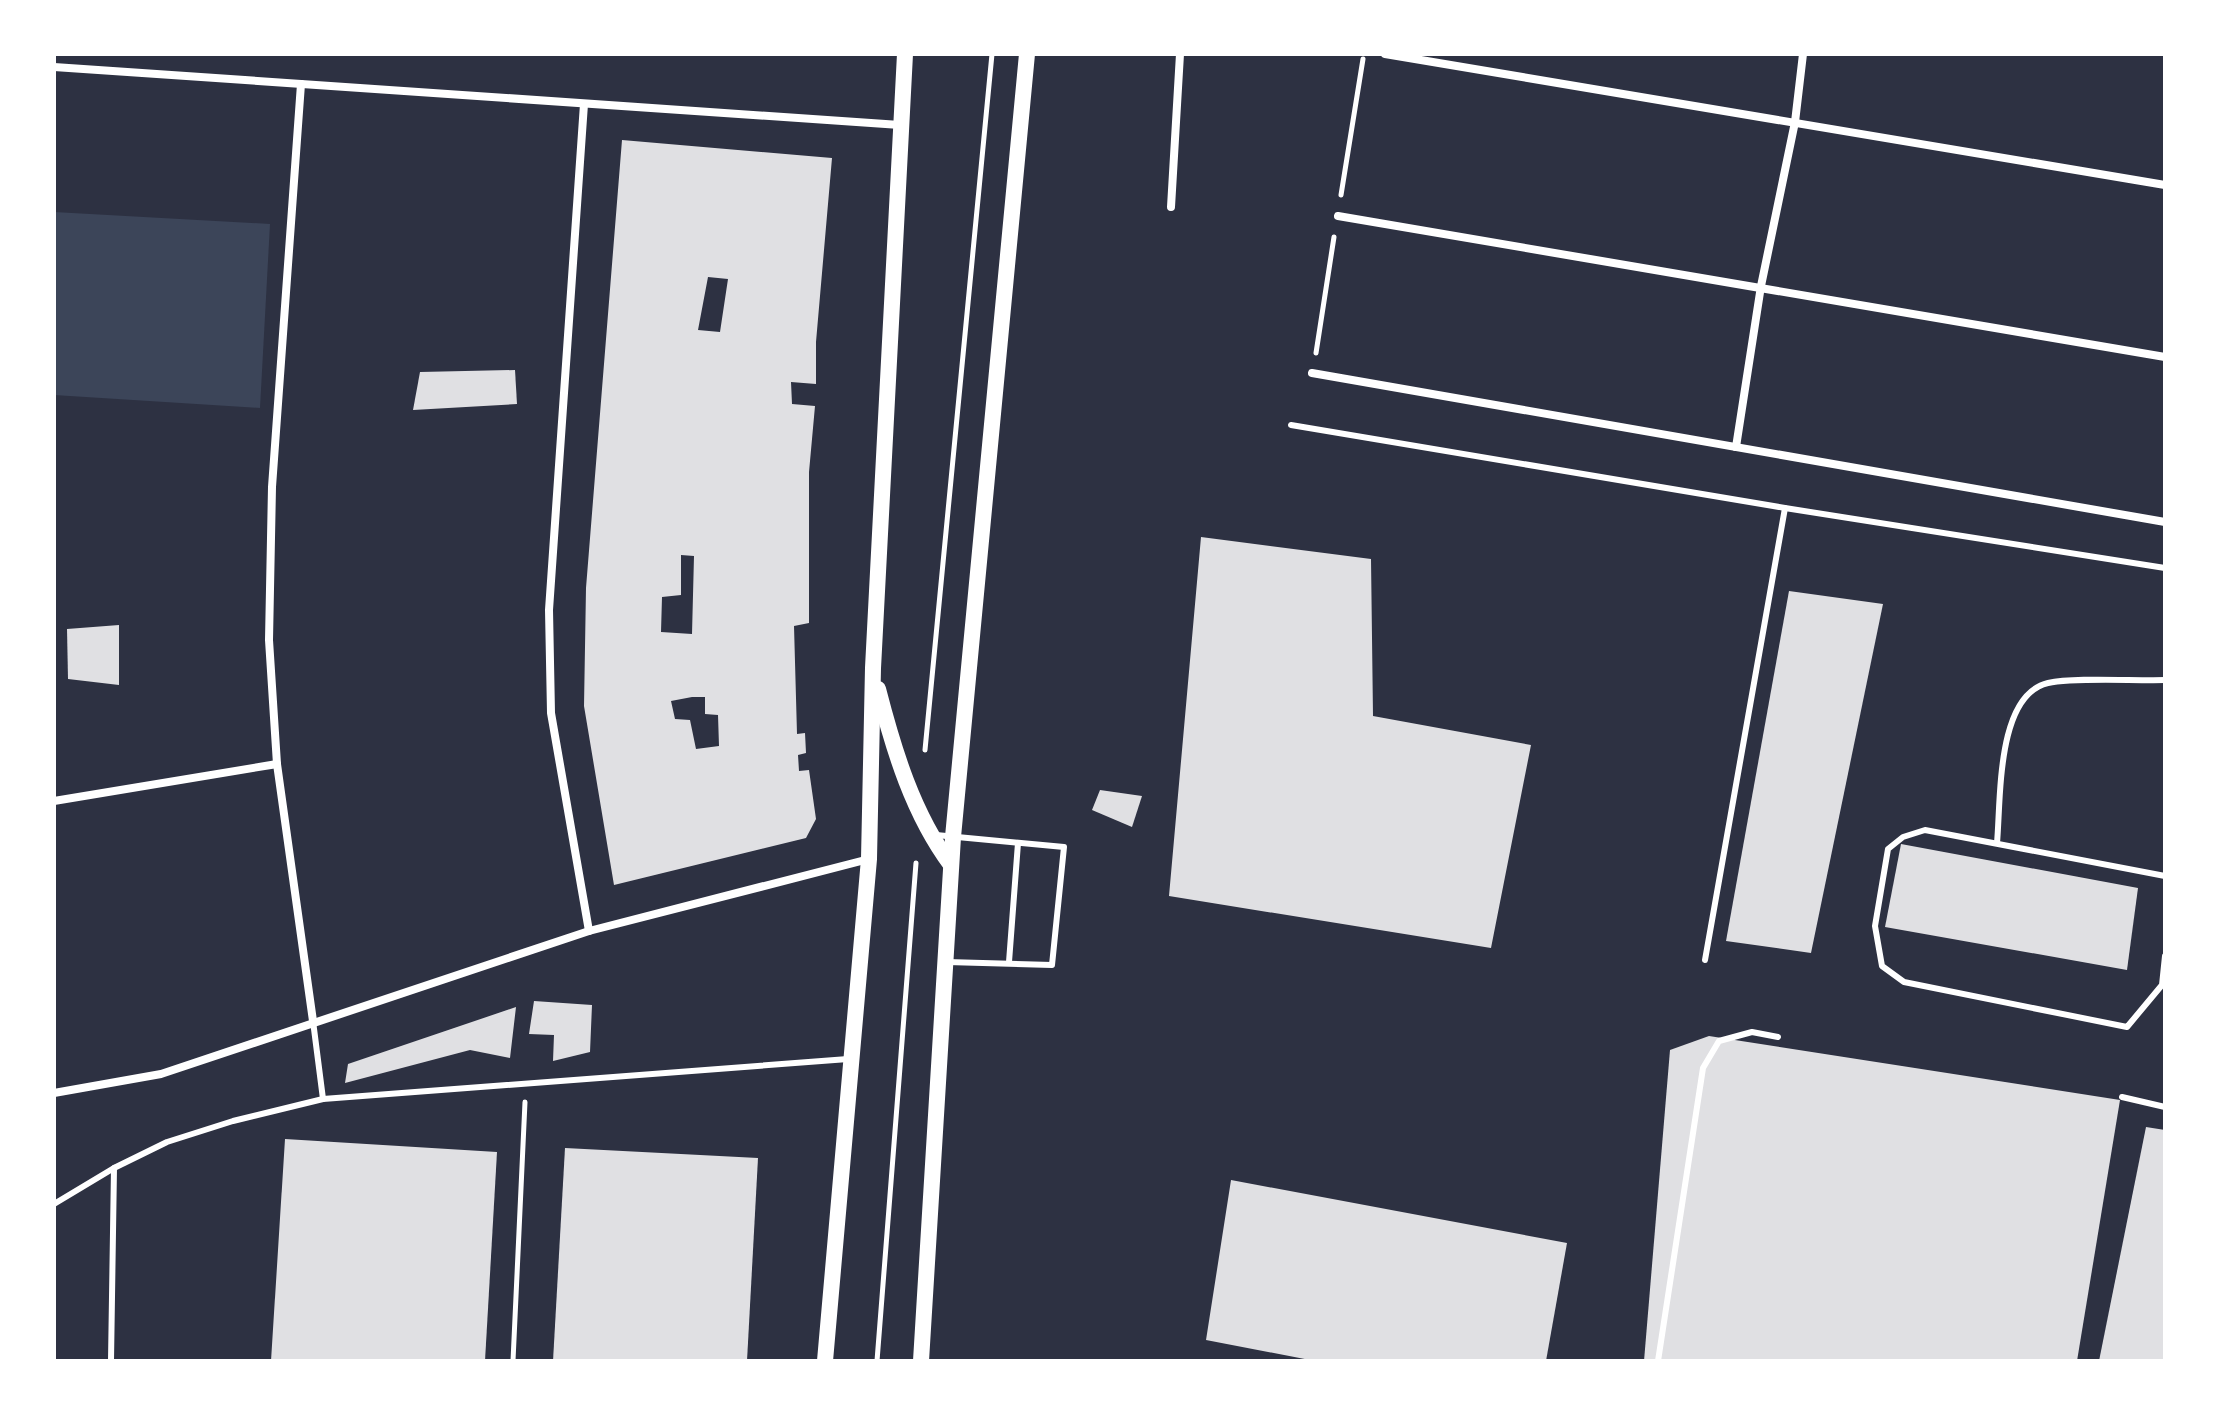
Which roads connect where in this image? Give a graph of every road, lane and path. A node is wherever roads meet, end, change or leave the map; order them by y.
1 (905, 54) edge
2 (992, 54) edge
3 (1027, 54) edge
4 (1180, 54) edge
5 (1385, 54) edge
6 (1803, 54) edge
7 (54, 67) edge
8 (301, 84) junction
9 (584, 104) junction
10 (1795, 122) junction
11 (900, 125) junction
12 (2165, 185) edge
13 (1171, 207) dead end
14 (1338, 216) dead end
15 (1761, 286) junction
16 (2165, 357) edge
17 (1312, 373) dead end
18 (1291, 425) dead end
19 (1736, 447) junction
20 (1785, 508) junction
21 (2165, 522) edge
22 (2165, 568) edge
23 (873, 668) junction
24 (2165, 680) edge
25 (925, 752) dead end
26 (277, 764) junction
27 (54, 801) edge
28 (919, 812) junction
29 (928, 834) junction
30 (953, 837) junction
31 (1018, 843) junction
32 (1997, 843) junction
33 (869, 859) junction
34 (951, 865) junction
35 (2165, 876) edge
36 (589, 931) junction
37 (2165, 956) edge
38 (1705, 960) dead end
39 (947, 962) junction
40 (1009, 962) junction
41 (313, 1021) junction
42 (1778, 1037) dead end
43 (851, 1059) junction
44 (526, 1082) junction
45 (54, 1093) edge
46 (2122, 1097) dead end
47 (323, 1099) junction
48 (2165, 1107) edge
49 (114, 1168) junction
50 (54, 1204) edge
51 (111, 1361) edge
52 (513, 1361) edge
53 (825, 1361) edge
54 (877, 1361) edge
55 (921, 1361) edge
56 (1658, 1361) edge

1 - 11 main road
2 - 25 path
3 - 30 main road
4 - 13 street
5 - 10 street
6 - 10 street
7 - 8 street
8 - 9 street
8 - 26 street
9 - 11 street
9 - 36 street
10 - 12 street
10 - 15 street
11 - 23 main road
14 - 15 street
15 - 16 street
15 - 19 street
17 - 19 street
18 - 20 lane
19 - 21 street
20 - 22 lane
20 - 38 lane
23 - 28 main road
23 - 33 main road
24 - 32 lane
26 - 27 street
26 - 41 street
28 - 29 main road
28 - 54 path
29 - 30 lane
29 - 34 main road
30 - 31 lane
30 - 34 main road
31 - 40 lane
31 - 40 lane
32 - 35 lane
32 - 37 lane
33 - 36 street
33 - 43 main road
34 - 39 main road
36 - 41 street
39 - 40 lane
39 - 55 main road
41 - 45 street
41 - 47 lane
42 - 56 lane
43 - 44 lane
43 - 53 main road
44 - 47 lane
44 - 52 path
46 - 48 lane
47 - 49 lane
49 - 50 lane
49 - 51 lane

